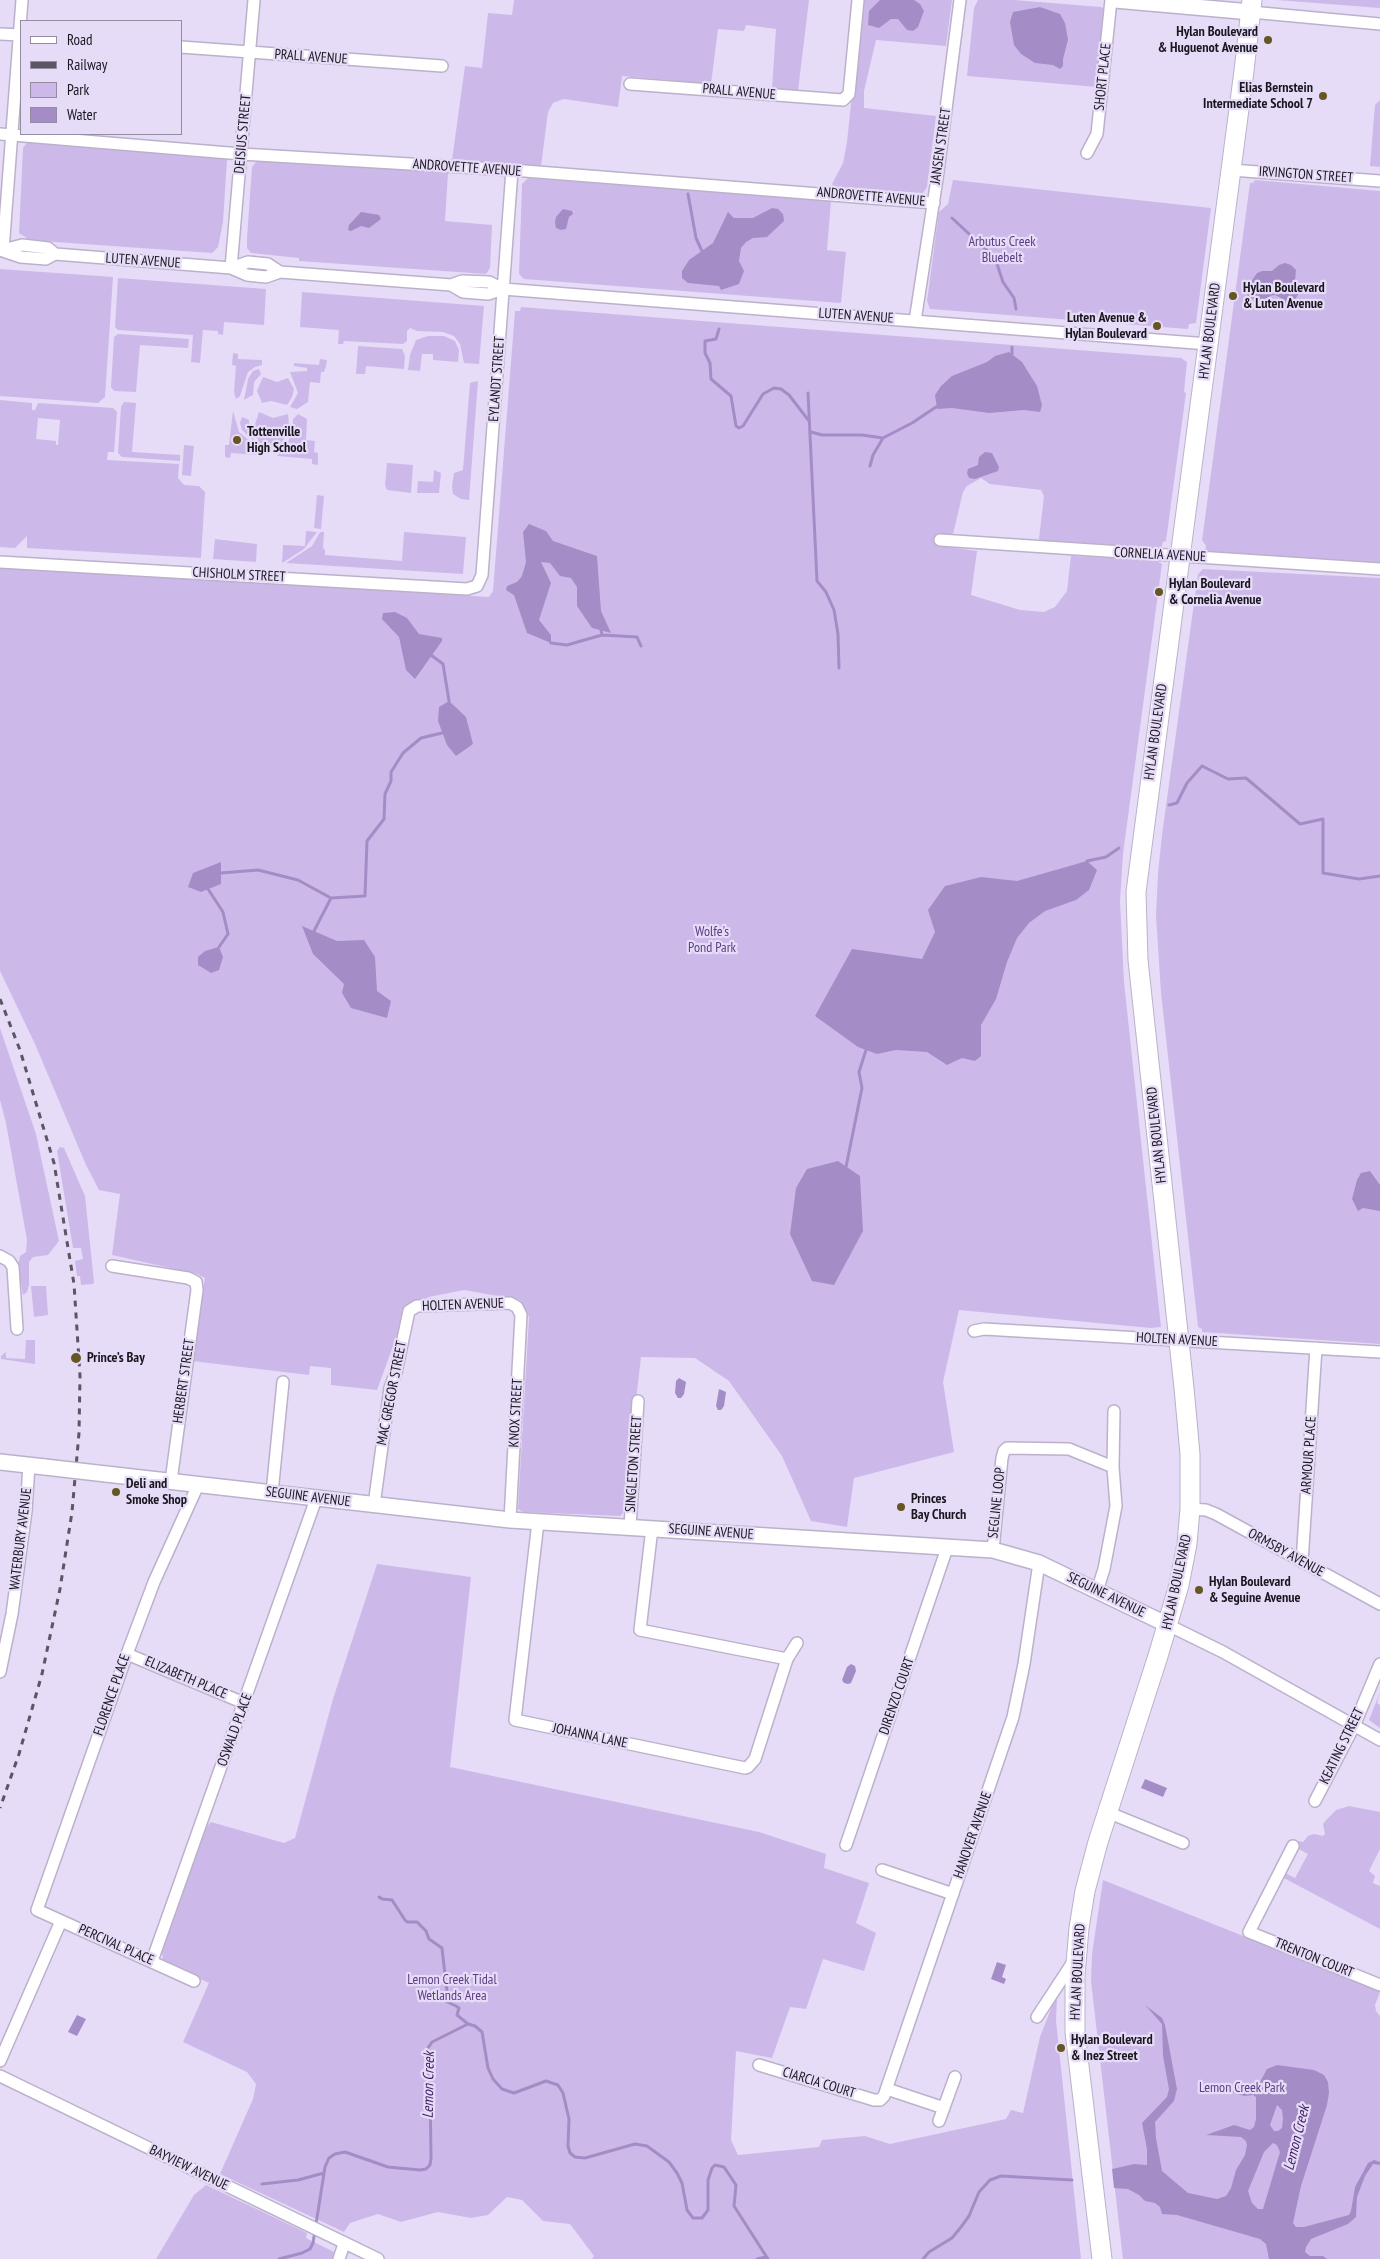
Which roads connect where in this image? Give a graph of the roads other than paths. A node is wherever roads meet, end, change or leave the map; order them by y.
1 (22, 0) edge
2 (254, 0) edge
3 (858, 0) edge
4 (960, 0) edge
5 (1111, 0) edge
6 (1115, 0) edge
7 (1251, 6) edge
8 (21, 20) edge
9 (1380, 24) edge
10 (0, 34) edge
11 (20, 35) edge
12 (182, 48) edge
13 (250, 53) junction
14 (442, 66) dead end
15 (630, 84) dead end
16 (6, 134) edge
17 (1087, 153) dead end
18 (241, 154) junction
19 (512, 170) junction
20 (1231, 170) junction
21 (1380, 181) edge
22 (934, 203) junction
23 (2, 250) edge
24 (231, 268) junction
25 (503, 289) junction
26 (916, 321) junction
27 (1208, 344) junction
28 (940, 540) dead end
29 (1180, 557) junction
30 (0, 562) edge
31 (1380, 569) edge
32 (477, 586) joint
33 (5, 1258) edge
34 (112, 1266) dead end
35 (517, 1307) joint
36 (409, 1311) joint
37 (17, 1329) dead end
38 (974, 1331) dead end
39 (1179, 1341) junction
40 (1316, 1348) junction
41 (1380, 1352) edge
42 (283, 1382) dead end
43 (638, 1401) dead end
44 (1114, 1411) dead end
45 (0, 1462) edge
46 (29, 1465) junction
47 (1113, 1467) junction
48 (171, 1481) junction
49 (198, 1485) junction
50 (272, 1493) junction
51 (316, 1499) junction
52 (374, 1505) junction
53 (1190, 1509) junction
54 (510, 1520) junction
55 (538, 1522) junction
56 (630, 1527) junction
57 (652, 1528) junction
58 (947, 1548) junction
59 (993, 1550) junction
60 (1302, 1562) junction
61 (1039, 1563) junction
62 (1097, 1590) junction
63 (1380, 1604) edge
64 (1168, 1625) junction
65 (797, 1643) dead end
66 (127, 1654) junction
67 (787, 1659) junction
68 (1380, 1664) edge
69 (0, 1672) edge
70 (244, 1703) junction
71 (1354, 1726) junction
72 (1380, 1740) edge
73 (1315, 1801) dead end
74 (1107, 1812) junction
75 (1183, 1843) dead end
76 (846, 1845) dead end
77 (1293, 1846) dead end
78 (882, 1870) dead end
79 (954, 1894) junction
80 (37, 1910) joint
81 (61, 1921) junction
82 (1076, 1959) junction
83 (152, 1961) junction
84 (194, 1981) dead end
85 (1380, 1985) edge
86 (1037, 2017) dead end
87 (0, 2061) edge
88 (759, 2065) dead end
89 (0, 2076) edge
90 (955, 2077) dead end
91 (887, 2089) junction
92 (880, 2100) joint
93 (944, 2108) junction
94 (939, 2121) dead end
95 (344, 2244) junction
96 (339, 2259) edge
97 (378, 2259) edge
98 (1102, 2259) edge

1 - 8 street
2 - 13 street, DEISIUS STREET
3 - 15 street, PRALL AVENUE
4 - 22 street, JANSEN STREET
5 - 17 street, SHORT PLACE
6 - 7 street
7 - 9 street
7 - 20 main road, HYLAN BOULEVARD
10 - 11 street
11 - 16 street
12 - 13 street, PRALL AVENUE
13 - 14 street, PRALL AVENUE
13 - 18 street, DEISIUS STREET
16 - 18 street, ANDROVETTE AVENUE
16 - 23 street
18 - 19 street, ANDROVETTE AVENUE
18 - 24 street, DEISIUS STREET
19 - 22 street, ANDROVETTE AVENUE
19 - 25 street, EYLANDT STREET
20 - 21 street, IRVINGTON STREET
20 - 27 main road, HYLAN BOULEVARD
22 - 26 street, JANSEN STREET
23 - 24 street, LUTEN AVENUE
24 - 25 street, LUTEN AVENUE
25 - 26 street, LUTEN AVENUE
25 - 32 street, EYLANDT STREET
26 - 27 street, LUTEN AVENUE
27 - 29 main road, HYLAN BOULEVARD
28 - 29 street, CORNELIA AVENUE
29 - 31 street, CORNELIA AVENUE
29 - 39 main road, HYLAN BOULEVARD
30 - 32 street, CHISHOLM STREET
33 - 37 street
34 - 48 street, HERBERT STREET
35 - 36 street, HOLTEN AVENUE
35 - 54 street, KNOX STREET
36 - 52 street, MAC GREGOR STREET
38 - 39 street, HOLTEN AVENUE
39 - 40 street, HOLTEN AVENUE
39 - 53 main road, HYLAN BOULEVARD
40 - 41 street, HOLTEN AVENUE
40 - 60 street, ARMOUR PLACE
42 - 50 street
43 - 56 street, SINGLETON STREET
44 - 47 street
45 - 46 street, SEGUINE AVENUE
46 - 48 street, SEGUINE AVENUE, bridge
46 - 69 street, WATERBURY AVENUE
47 - 59 street, SEGLINE LOOP
47 - 62 street
48 - 49 street, SEGUINE AVENUE
49 - 50 street, SEGUINE AVENUE
49 - 66 street, FLORENCE PLACE
50 - 51 street, SEGUINE AVENUE
51 - 52 street, SEGUINE AVENUE
51 - 70 street, OSWALD PLACE
52 - 54 street, SEGUINE AVENUE
53 - 60 street, ORMSBY AVENUE
53 - 64 main road, HYLAN BOULEVARD
54 - 55 street, SEGUINE AVENUE
55 - 56 street, SEGUINE AVENUE
55 - 67 street, JOHANNA LANE
56 - 57 street, SEGUINE AVENUE
57 - 58 street, SEGUINE AVENUE
57 - 67 street
58 - 59 street, SEGUINE AVENUE
58 - 76 street, DIRENZO COURT
59 - 61 street, SEGUINE AVENUE
60 - 63 street, ORMSBY AVENUE
61 - 62 street, SEGUINE AVENUE
61 - 79 street, HANOVER AVENUE
62 - 64 street, SEGUINE AVENUE
64 - 71 street, SEGUINE AVENUE
64 - 74 main road, HYLAN BOULEVARD
65 - 67 street, JOHANNA LANE
66 - 70 street, ELIZABETH PLACE
66 - 80 street, FLORENCE PLACE
68 - 71 street, KEATING STREET
70 - 83 street, OSWALD PLACE
71 - 72 street, SEGUINE AVENUE
71 - 73 street, KEATING STREET
74 - 75 street
74 - 82 main road, HYLAN BOULEVARD
77 - 85 street, TRENTON COURT
78 - 79 street
79 - 91 street, HANOVER AVENUE
80 - 81 street, PERCIVAL PLACE
81 - 83 street, PERCIVAL PLACE
81 - 87 street
82 - 86 street
82 - 98 main road, HYLAN BOULEVARD
83 - 84 street, PERCIVAL PLACE
88 - 92 street, CIARCIA COURT
89 - 95 street, BAYVIEW AVENUE
90 - 93 street
91 - 92 street, HANOVER AVENUE
91 - 93 street
93 - 94 street
95 - 96 street
95 - 97 street, BAYVIEW AVENUE

